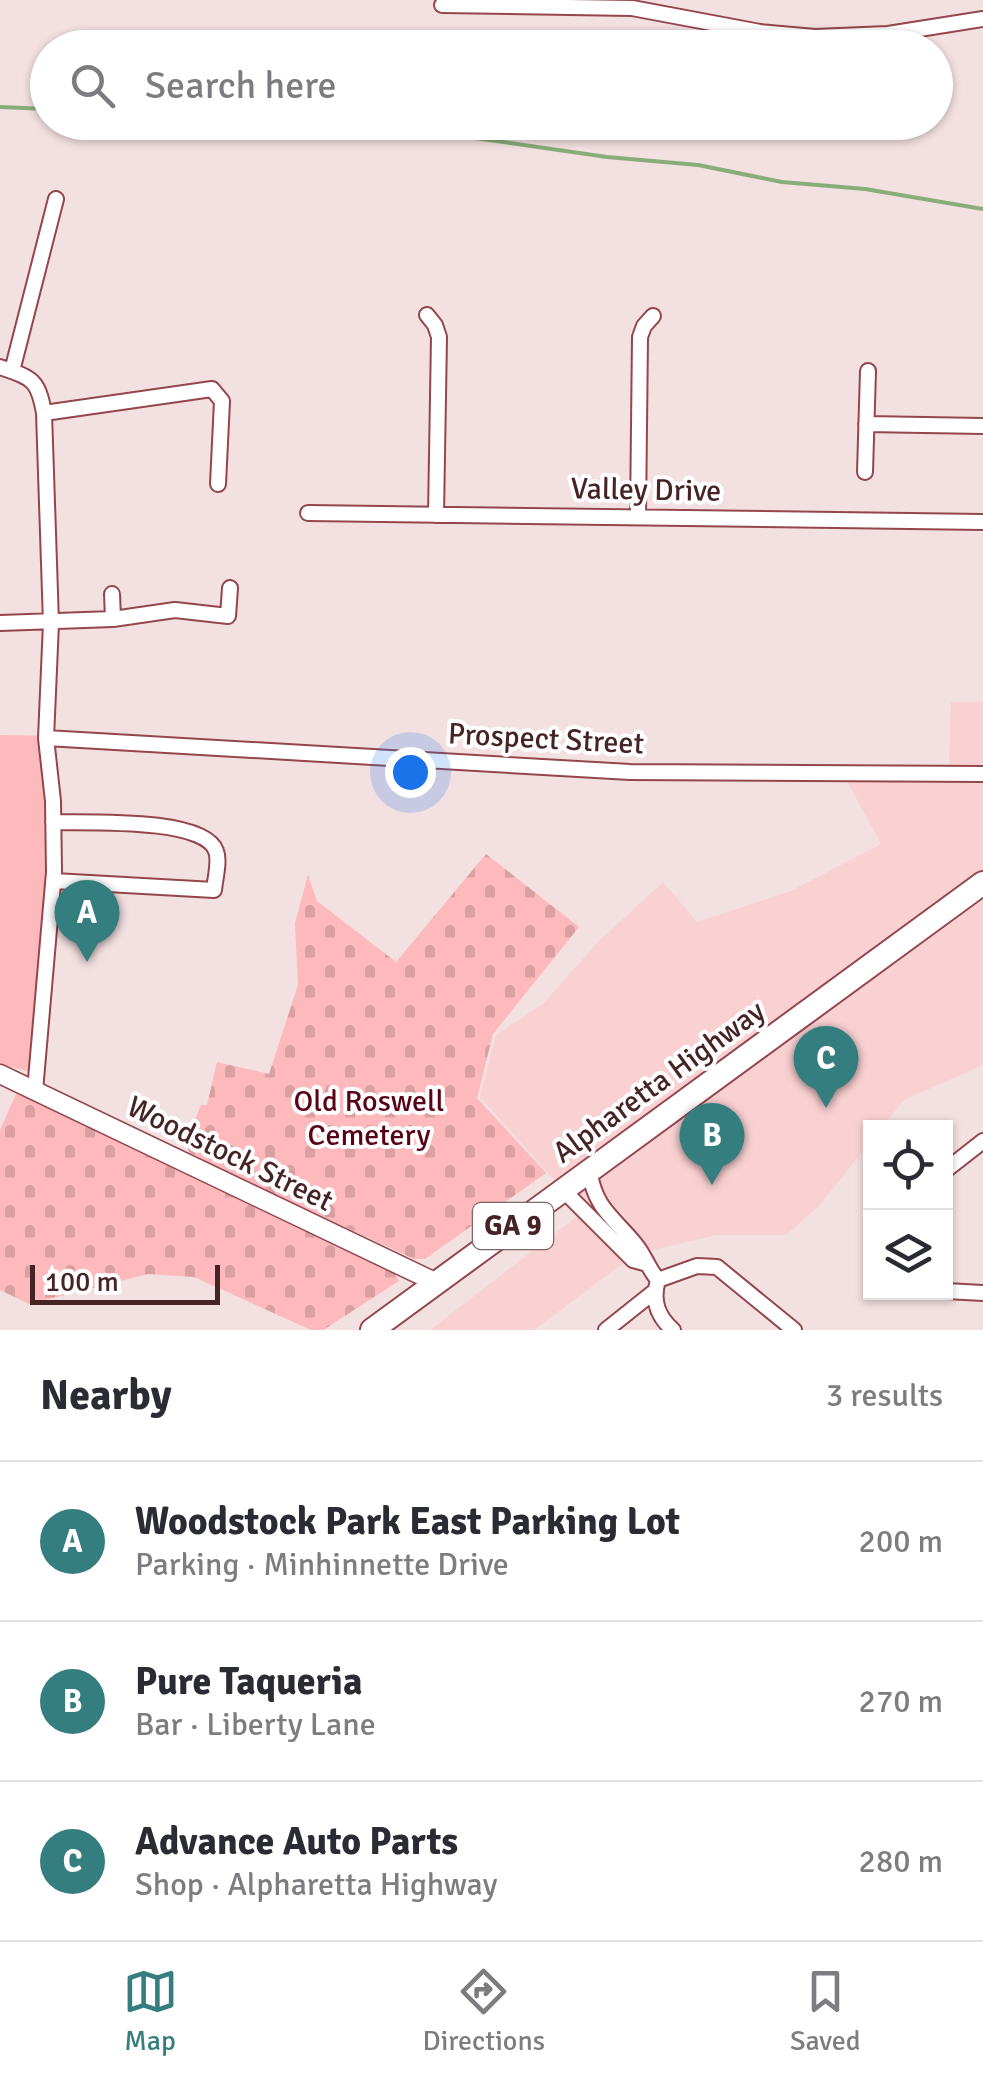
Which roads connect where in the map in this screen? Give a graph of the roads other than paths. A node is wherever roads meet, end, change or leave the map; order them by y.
1 (442, 5) dead end
2 (983, 19) edge
3 (749, 30) edge
4 (913, 30) edge
5 (56, 199) dead end
6 (426, 315) dead end
7 (653, 316) dead end
8 (6, 369) edge
9 (868, 371) dead end
10 (44, 413) junction
11 (866, 424) junction
12 (983, 426) edge
13 (865, 472) dead end
14 (218, 484) dead end
15 (308, 514) dead end
16 (436, 515) junction
17 (638, 518) junction
18 (983, 522) edge
19 (230, 588) dead end
20 (112, 594) dead end
21 (113, 619) junction
22 (0, 624) edge
23 (51, 624) junction
24 (46, 738) junction
25 (983, 774) edge
26 (53, 822) junction
27 (54, 880) junction
28 (983, 883) edge
29 (0, 1074) edge
30 (35, 1091) junction
31 (983, 1141) edge
32 (953, 1165) edge
33 (589, 1170) junction
34 (563, 1190) junction
35 (617, 1237) junction
36 (437, 1282) junction
37 (656, 1286) junction
38 (953, 1291) edge
39 (983, 1293) edge
40 (372, 1330) edge
41 (606, 1330) edge
42 (673, 1330) edge
43 (794, 1330) edge

1 - 3 street
2 - 4 street
5 - 8 street
6 - 16 street
7 - 17 street
8 - 10 street
9 - 11 street
10 - 14 street
10 - 23 street
11 - 12 street
11 - 13 street
15 - 16 street, Valley Drive
16 - 17 street, Valley Drive
17 - 18 street, Valley Drive
19 - 21 street
20 - 21 street
21 - 23 street
22 - 23 street
23 - 24 street
24 - 25 street, Prospect Street
24 - 26 street
26 - 27 street
26 - 27 street
27 - 30 street
28 - 33 highway, Alpharetta Highway / GA 9
29 - 30 street, Woodstock Street
30 - 36 street, Woodstock Street
31 - 32 street
33 - 34 highway, Alpharetta Highway / GA 9
33 - 35 street
34 - 35 street
34 - 36 highway, Alpharetta Highway / GA 9
35 - 37 street
36 - 40 highway, Alpharetta Highway / GA 9
37 - 41 street
37 - 42 street
37 - 43 street
38 - 39 street

